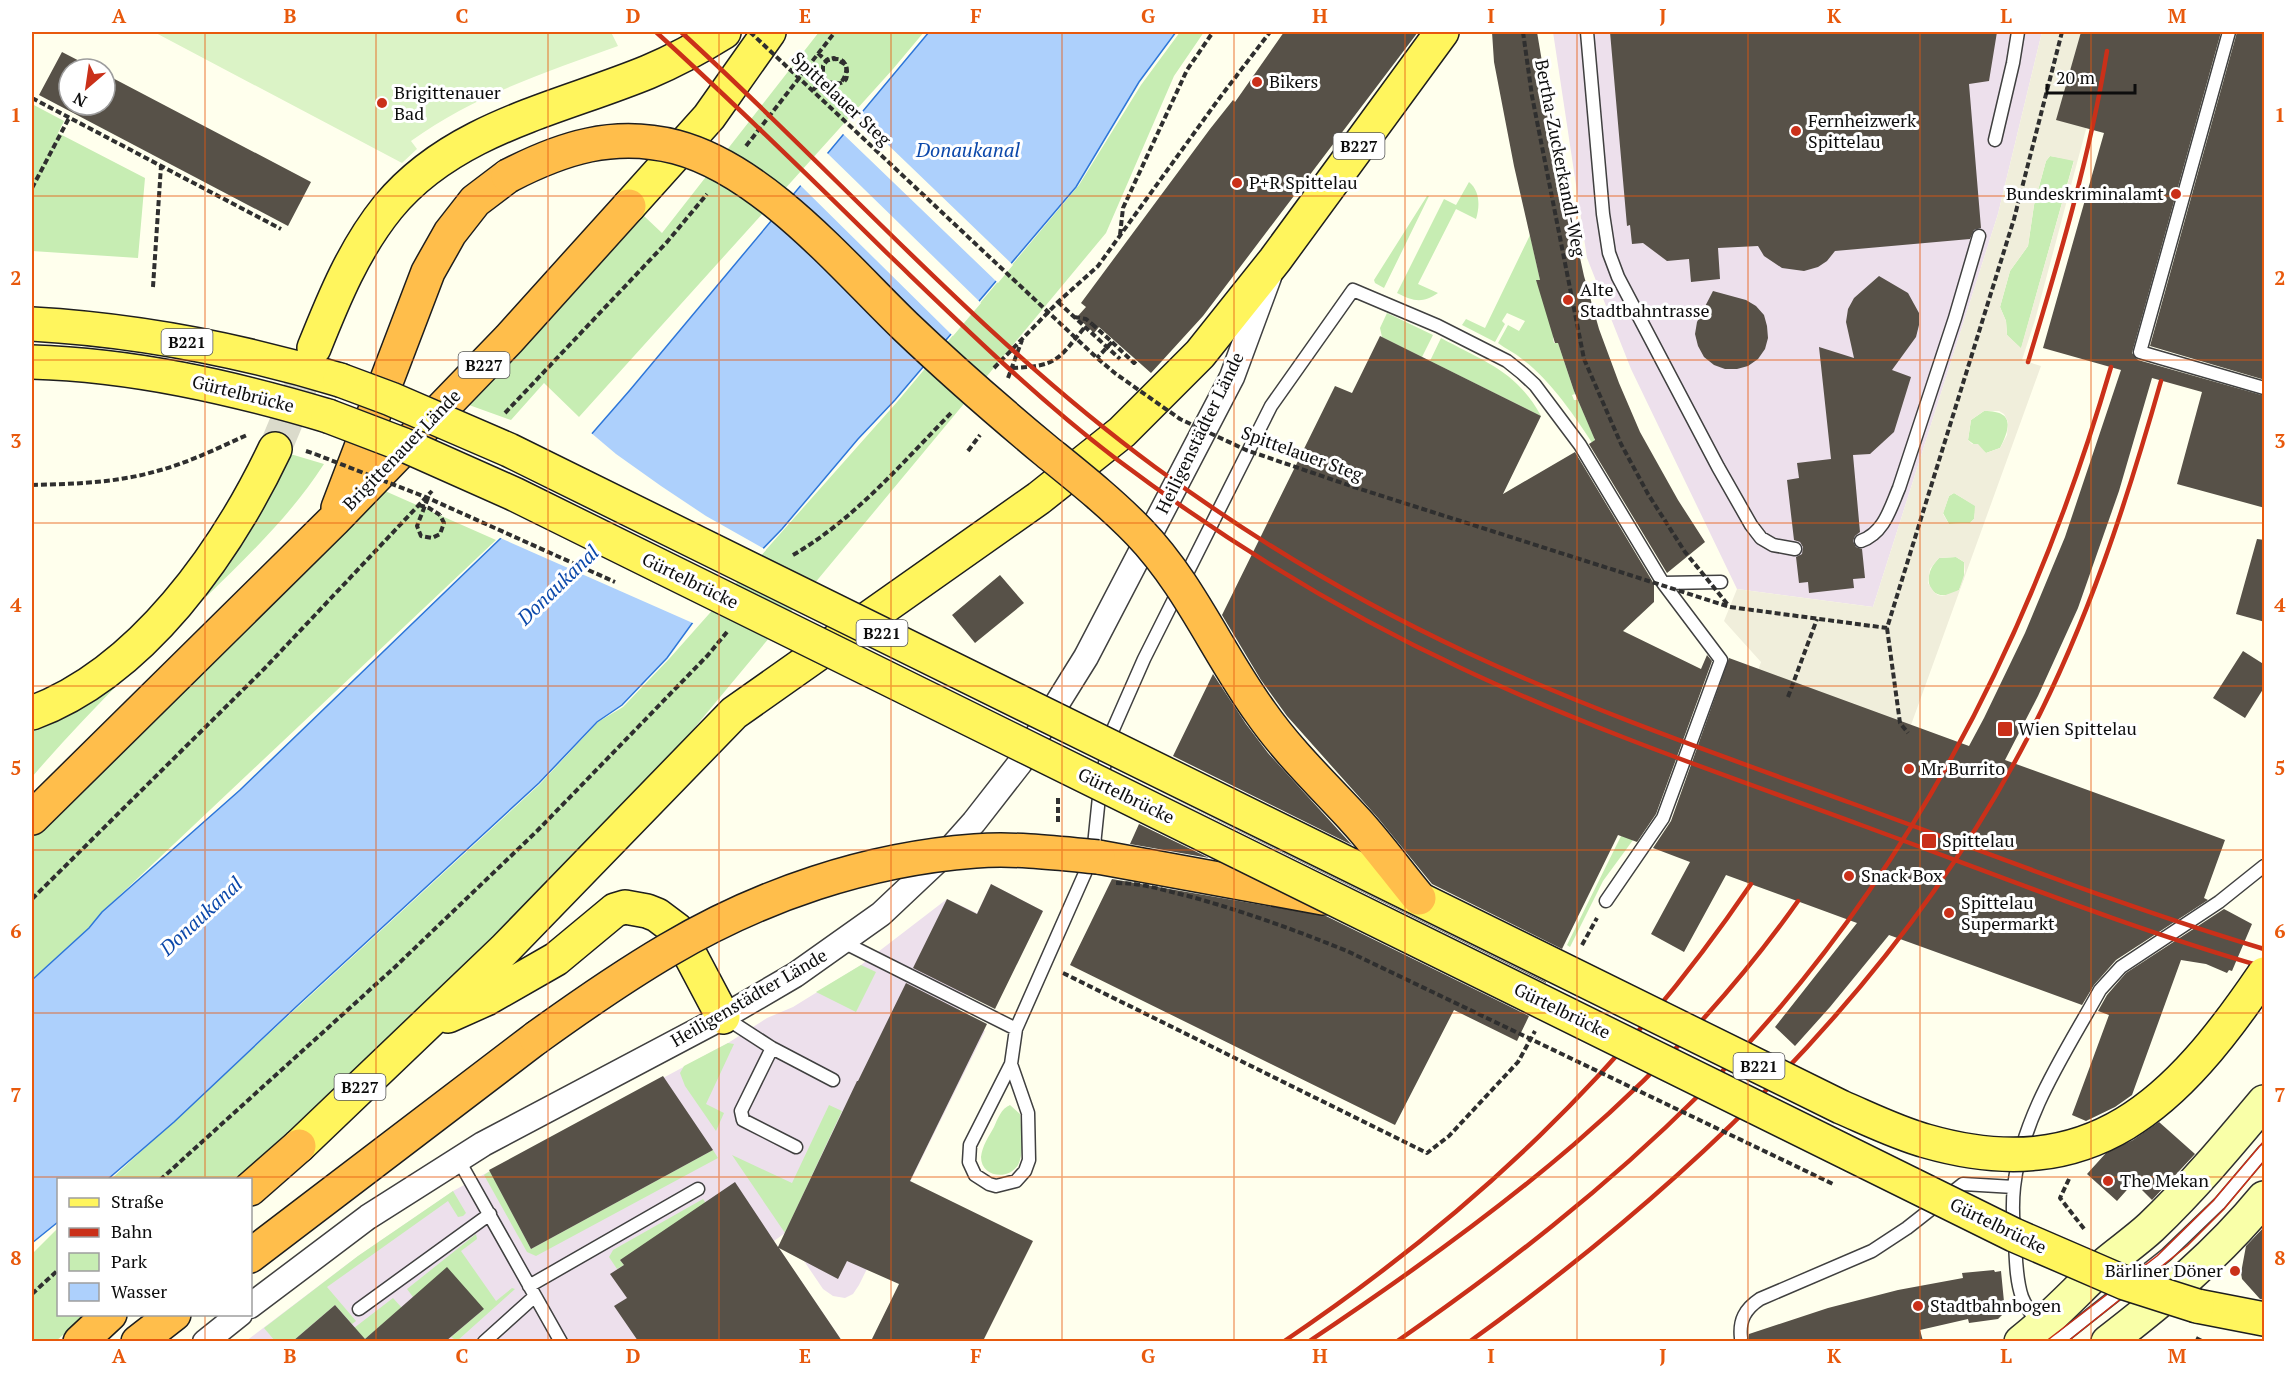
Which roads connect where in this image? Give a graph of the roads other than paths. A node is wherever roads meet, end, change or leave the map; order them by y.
1 (724, 32) edge
2 (769, 32) edge
3 (1442, 32) edge
4 (1587, 32) edge
5 (2018, 32) edge
6 (2229, 32) edge
7 (1995, 140) dead end
8 (629, 206) joint
9 (1979, 236) dead end
10 (1275, 260) junction
11 (32, 324) edge
12 (315, 348) tunnel mouth
13 (34, 363) edge
14 (2265, 388) edge
15 (262, 441) tunnel mouth
16 (334, 520) junction
17 (1861, 541) dead end
18 (1795, 549) dead end
19 (1721, 582) dead end
20 (1662, 583) junction
21 (32, 713) edge
22 (32, 818) edge
23 (2265, 866) edge
24 (1419, 898) junction
25 (1339, 901) junction
26 (1606, 901) road end
27 (843, 942) junction
28 (2265, 974) edge
29 (723, 1017) junction
30 (422, 1028) junction
31 (1016, 1029) junction
32 (772, 1048) junction
33 (1011, 1064) junction
34 (833, 1080) dead end
35 (2265, 1102) edge
36 (299, 1146) joint
37 (796, 1147) dead end
38 (2265, 1151) edge
39 (458, 1160) junction
40 (252, 1187) edge
41 (2014, 1187) junction
42 (698, 1189) dead end
43 (2265, 1198) edge
44 (490, 1214) junction
45 (252, 1254) edge
46 (532, 1291) junction
47 (252, 1304) edge
48 (359, 1309) dead end
49 (108, 1316) edge
50 (171, 1316) edge
51 (237, 1316) edge
52 (2265, 1319) edge
53 (1741, 1338) dead end
54 (2043, 1338) edge
55 (80, 1341) edge
56 (138, 1341) edge
57 (205, 1341) edge
58 (484, 1341) edge
59 (561, 1341) edge
60 (2108, 1341) edge

1 - 12 main road
2 - 8 main road, Brigittenauer Lände / B227
3 - 10 main road, B227
4 - 18 lane
5 - 7 lane
6 - 14 lane
8 - 16 highway, Brigittenauer Lände / B227
9 - 17 lane
10 - 27 street, Heiligenstädter Lände
10 - 30 main road, Heiligenstädter Lände / B227
11 - 24 main road, Gürtelbrücke / B221, bridge
13 - 25 main road, Gürtelbrücke / B221, bridge
15 - 21 main road
16 - 22 highway, Brigittenauer Lände / B227
16 - 24 highway, bridge
19 - 20 lane
20 - 26 lane
20 - 31 lane
23 - 41 lane
24 - 28 main road, Gürtelbrücke / B221, bridge
25 - 45 highway, bridge
25 - 52 main road, Gürtelbrücke / B221, bridge
27 - 29 street, Heiligenstädter Lände
27 - 31 lane
29 - 30 main road
29 - 32 lane
29 - 39 street, Heiligenstädter Lände
30 - 36 main road, Heiligenstädter Lände / B227
31 - 33 lane
32 - 34 lane
32 - 37 lane
33 - 33 lane
35 - 54 main road
36 - 40 highway, Heiligenstädter Lände / B227
38 - 54 lane
39 - 44 lane
39 - 47 street, Heiligenstädter Lände
41 - 53 lane
41 - 54 lane
42 - 46 lane
43 - 60 main road
44 - 46 lane
44 - 48 lane
46 - 58 lane
46 - 59 lane
49 - 55 highway
50 - 56 highway
51 - 57 street

